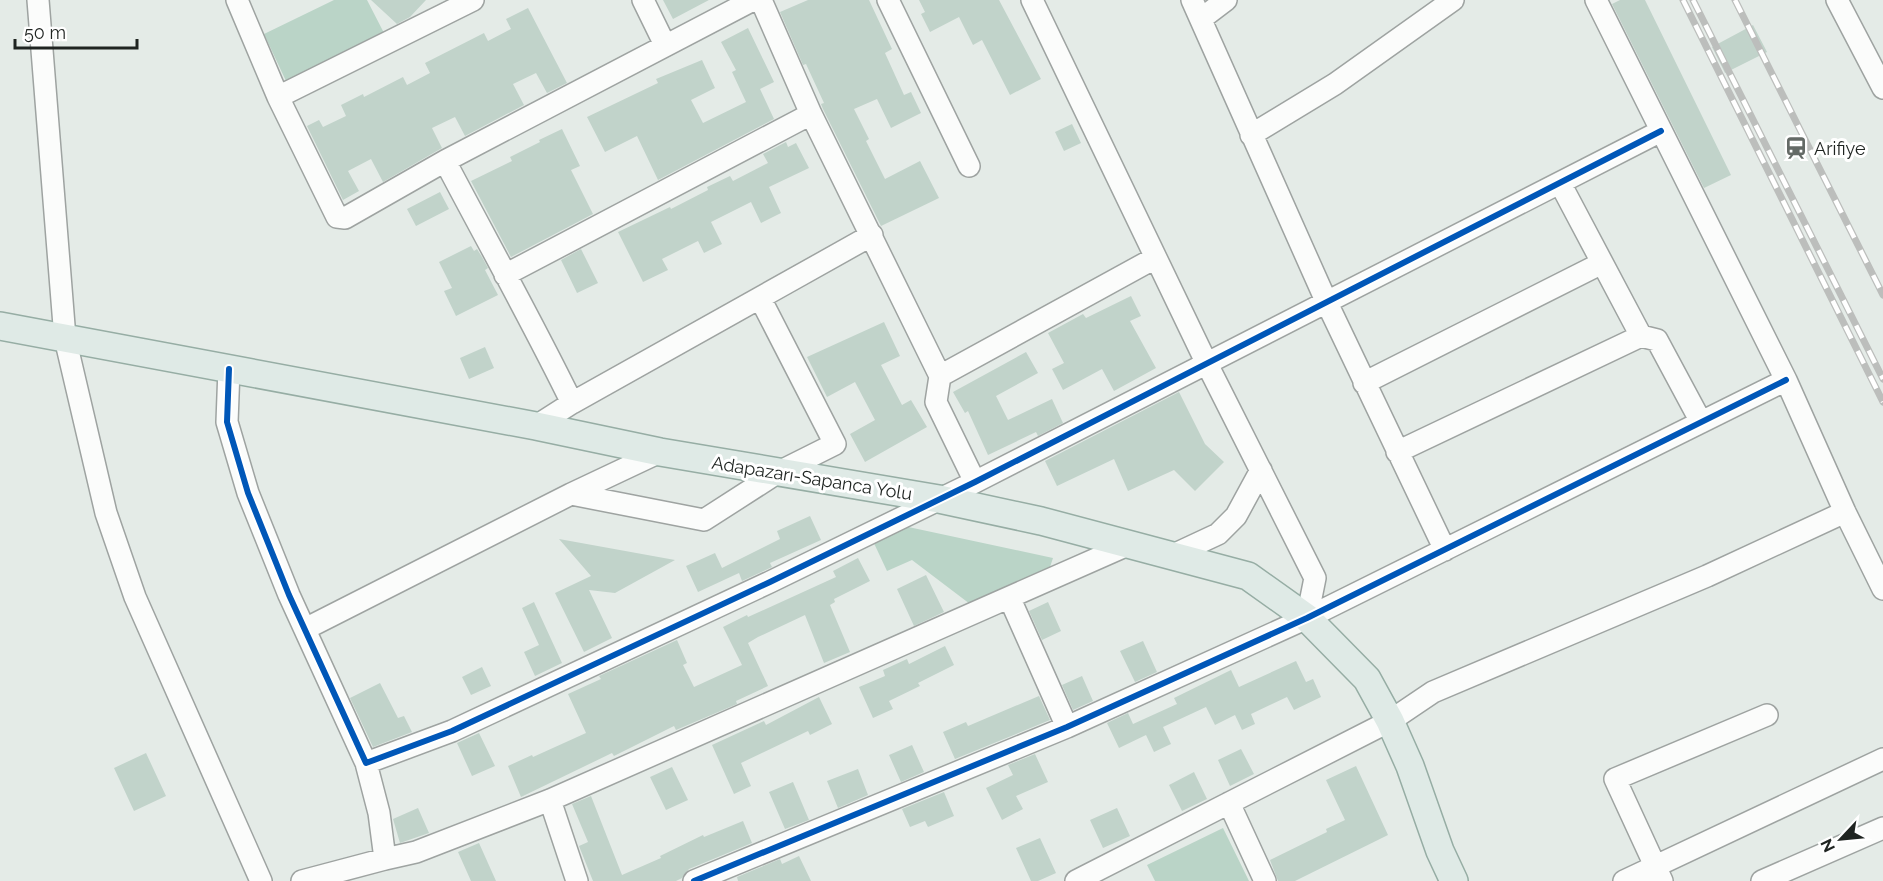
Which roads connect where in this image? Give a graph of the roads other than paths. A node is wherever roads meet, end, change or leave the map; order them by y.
1 (38, 0) edge
2 (237, 0) edge
3 (473, 0) edge
4 (643, 0) edge
5 (753, 0) edge
6 (761, 0) edge
7 (888, 0) edge
8 (1192, 0) edge
9 (1226, 0) edge
10 (1453, 0) edge
11 (1596, 0) edge
12 (1838, 0) edge
13 (1039, 2) edge
14 (1201, 19) junction
15 (665, 45) junction
16 (1883, 88) edge
17 (278, 97) junction
18 (811, 114) junction
19 (1661, 131) junction
20 (1251, 135) junction
21 (446, 160) junction
22 (969, 166) dead end
23 (1560, 183) junction
24 (872, 235) junction
25 (1155, 258) junction
26 (1602, 263) junction
27 (505, 274) junction
28 (760, 298) junction
29 (1327, 303) junction
30 (0, 326) edge
31 (1641, 336) junction
32 (65, 338) junction
33 (1207, 364) junction
34 (229, 369) junction
35 (940, 376) junction
36 (1786, 380) junction
37 (1364, 383) junction
38 (572, 403) junction
39 (1701, 422) junction
40 (537, 426) junction
41 (660, 452) junction
42 (1397, 452) junction
43 (1261, 470) junction
44 (777, 473) junction
45 (975, 482) junction
46 (571, 494) junction
47 (939, 499) junction
48 (1845, 512) junction
49 (1130, 544) junction
50 (1445, 550) junction
51 (1173, 555) junction
52 (1883, 589) edge
53 (1010, 599) junction
54 (1307, 618) junction
55 (305, 629) junction
56 (1767, 715) dead end
57 (1390, 721) junction
58 (1067, 727) junction
59 (1883, 759) edge
60 (366, 763) junction
61 (550, 800) junction
62 (1229, 803) junction
63 (1883, 828) edge
64 (385, 859) junction
65 (1658, 874) edge
66 (699, 880) edge
67 (261, 881) edge
68 (302, 881) edge
69 (577, 881) edge
70 (1076, 881) edge
71 (1265, 881) edge
72 (1454, 881) edge
73 (1624, 881) edge
74 (1762, 881) edge

1 - 32 street
2 - 17 street
3 - 17 street
4 - 15 street
5 - 15 street
6 - 18 street
7 - 22 street
8 - 14 street
9 - 14 street
10 - 20 street
11 - 19 street
12 - 16 street
13 - 25 street
14 - 20 street
15 - 21 street
17 - 21 street
18 - 24 street
18 - 27 street
19 - 23 street
19 - 36 street
20 - 29 street
21 - 27 street
23 - 26 street
23 - 29 street
24 - 28 street
24 - 35 street
25 - 33 street
25 - 35 street
26 - 31 street
26 - 37 street
27 - 38 street
28 - 38 street
28 - 44 street
29 - 33 street
29 - 37 street
30 - 32 main road, Adapazarı-Sapanca Yolu
31 - 39 street
31 - 42 street
32 - 34 main road, Adapazarı-Sapanca Yolu
32 - 67 street
33 - 43 street
33 - 45 street
34 - 40 main road, Adapazarı-Sapanca Yolu
34 - 55 street
35 - 45 street
36 - 39 street
36 - 48 street
37 - 42 street
38 - 40 street
39 - 50 street
40 - 41 main road, Adapazarı-Sapanca Yolu
41 - 44 main road, Adapazarı-Sapanca Yolu
41 - 46 street
42 - 50 street
43 - 51 street
43 - 54 street
44 - 46 street
44 - 47 main road, Adapazarı-Sapanca Yolu
45 - 47 street
46 - 55 street
47 - 49 main road, Adapazarı-Sapanca Yolu
47 - 60 street
48 - 52 street
48 - 57 street
49 - 51 main road, Adapazarı-Sapanca Yolu
49 - 53 street
50 - 54 street
51 - 54 main road, Adapazarı-Sapanca Yolu
53 - 58 street
53 - 61 street
54 - 57 main road, Adapazarı-Sapanca Yolu
54 - 58 street
55 - 60 street
56 - 65 street
57 - 62 street
57 - 72 main road, Adapazarı-Sapanca Yolu
58 - 66 street
59 - 65 street
60 - 64 street
61 - 64 street
61 - 69 street
62 - 70 street
62 - 71 street
63 - 74 street
64 - 68 street
65 - 73 street

